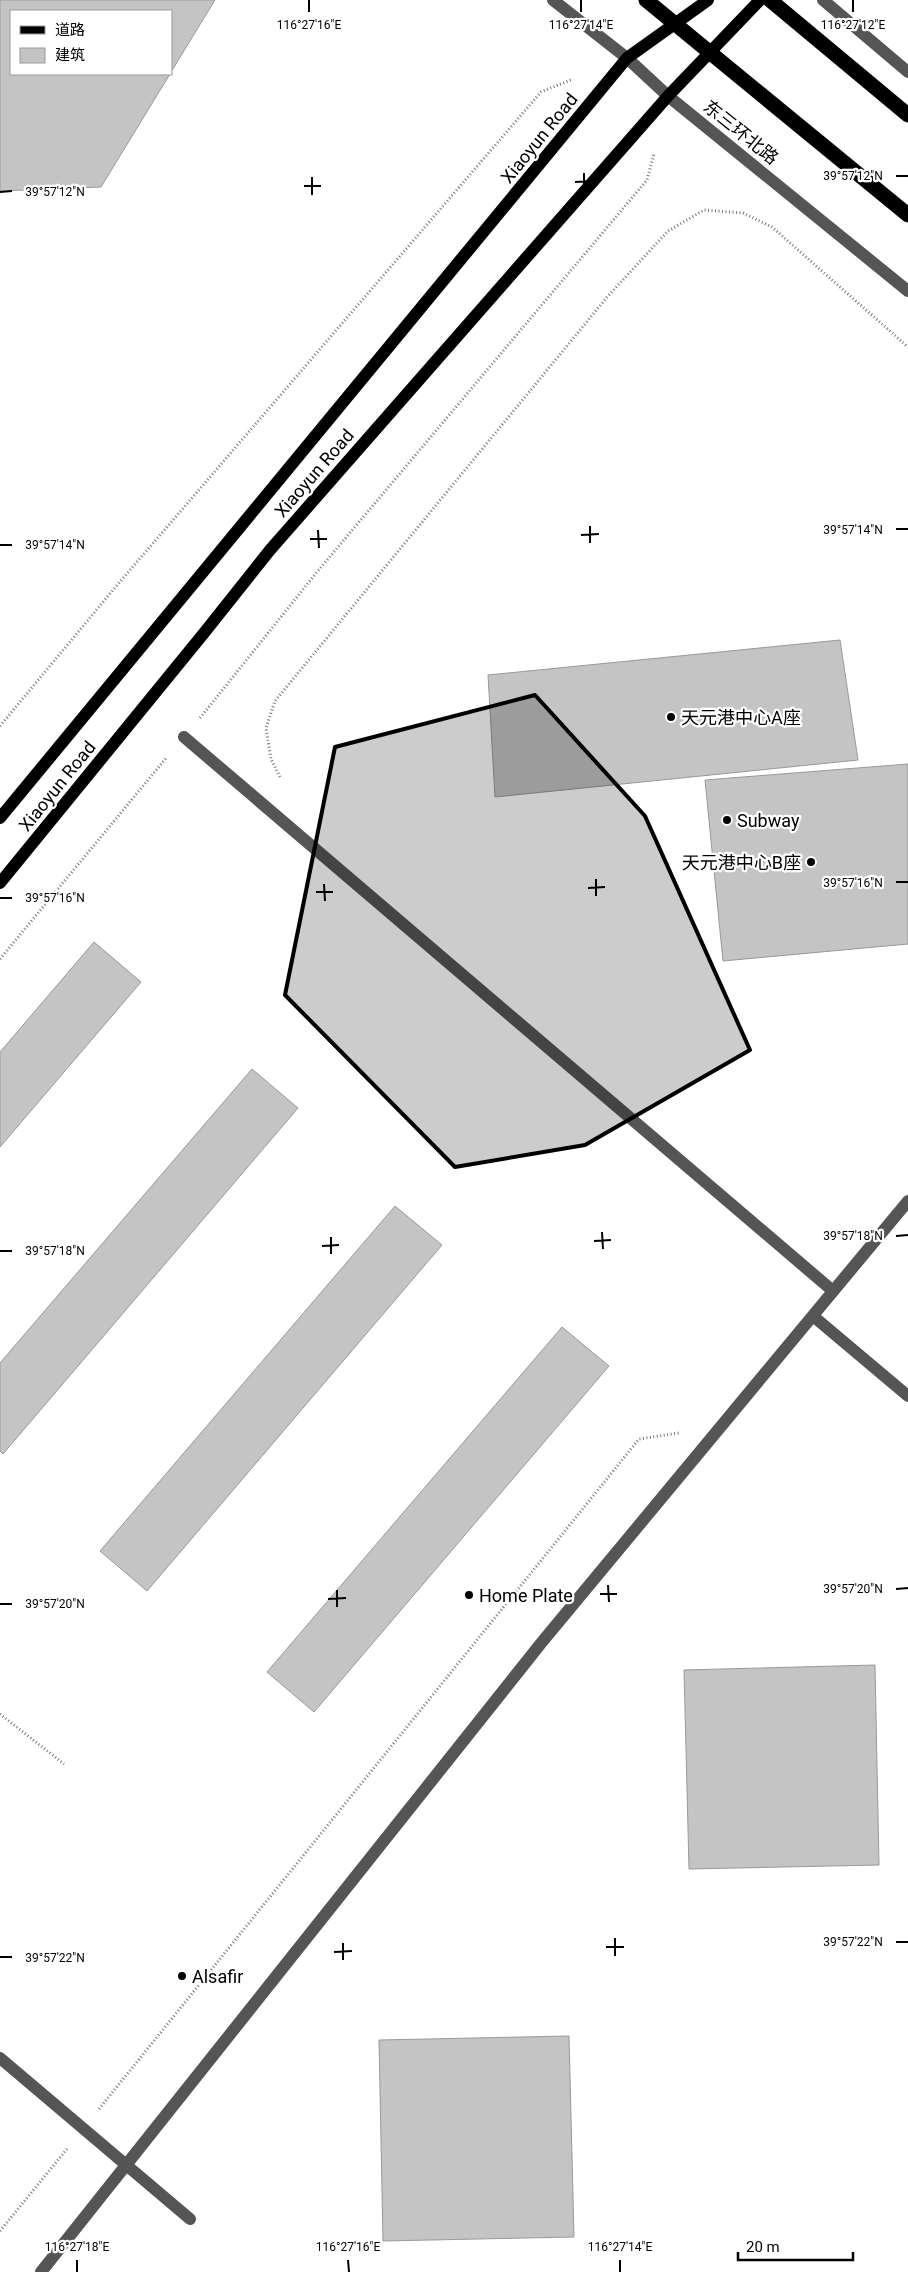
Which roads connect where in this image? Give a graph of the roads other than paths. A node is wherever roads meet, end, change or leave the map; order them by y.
1 (553, 0) edge
2 (646, 0) edge
3 (708, 0) edge
4 (760, 0) edge
5 (770, 0) edge
6 (824, 0) edge
7 (627, 58) junction
8 (908, 72) edge
9 (668, 96) junction
10 (908, 115) edge
11 (908, 215) edge
12 (908, 291) edge
13 (184, 737) road end
14 (0, 818) edge
15 (0, 884) edge
16 (908, 1201) edge
17 (833, 1291) junction
18 (813, 1316) junction
19 (908, 1396) edge
20 (0, 2058) edge
21 (127, 2166) junction
22 (190, 2218) dead end
23 (41, 2272) edge

1 - 7 street, 东三环北路
2 - 11 highway
3 - 7 main road, Xiaoyun Road
4 - 9 main road, Xiaoyun Road
5 - 10 highway
6 - 8 street
7 - 9 street, 东三环北路
7 - 14 main road, Xiaoyun Road
9 - 12 street, 东三环北路
9 - 15 main road, Xiaoyun Road
13 - 17 street
16 - 17 street
17 - 18 street
18 - 19 street
18 - 21 street
20 - 21 street
21 - 22 street
21 - 23 street

